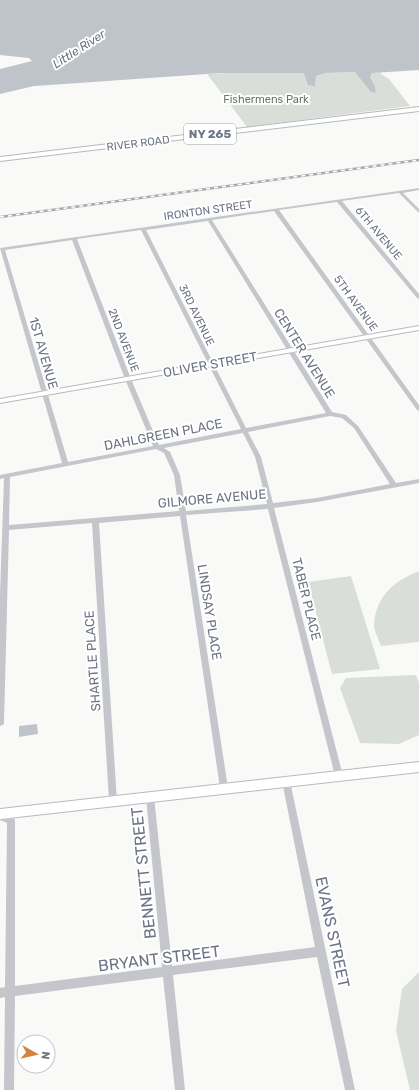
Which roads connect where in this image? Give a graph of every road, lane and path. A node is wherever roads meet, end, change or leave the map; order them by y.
1 (419, 109) edge
2 (0, 159) edge
3 (419, 189) edge
4 (400, 192) junction
5 (339, 201) junction
6 (276, 210) junction
7 (419, 212) edge
8 (209, 219) junction
9 (143, 229) junction
10 (74, 238) junction
11 (1, 249) edge
12 (419, 297) edge
13 (419, 328) edge
14 (368, 337) junction
15 (290, 350) junction
16 (210, 364) junction
17 (128, 379) junction
18 (44, 393) junction
19 (0, 400) edge
20 (419, 409) edge
21 (330, 414) junction
22 (244, 431) junction
23 (157, 447) junction
24 (65, 464) junction
25 (3, 476) edge
26 (419, 481) edge
27 (394, 486) junction
28 (271, 506) junction
29 (183, 513) junction
30 (95, 521) junction
31 (5, 528) junction
32 (0, 723) edge
33 (419, 767) edge
34 (339, 776) junction
35 (286, 781) junction
36 (224, 788) junction
37 (150, 797) junction
38 (113, 800) junction
39 (0, 815) edge
40 (322, 951) junction
41 (168, 972) junction
42 (5, 992) edge
43 (8, 1090) edge
44 (180, 1090) edge
45 (350, 1090) edge

1 - 2 main road, RIVER ROAD / NY 265
3 - 4 street, IRONTON STREET
4 - 5 street, IRONTON STREET
4 - 7 street
5 - 6 street, IRONTON STREET
5 - 12 street, 6TH AVENUE
6 - 8 street, IRONTON STREET
6 - 14 street, 5TH AVENUE
8 - 9 street, IRONTON STREET
8 - 15 street, CENTER AVENUE
9 - 10 street, IRONTON STREET
9 - 16 street, 3RD AVENUE
10 - 11 street, IRONTON STREET
10 - 17 street, 2ND AVENUE
11 - 18 street, 1ST AVENUE
13 - 14 main road, OLIVER STREET
14 - 15 main road, OLIVER STREET
14 - 20 street, 5TH AVENUE
15 - 16 main road, OLIVER STREET
15 - 21 street, CENTER AVENUE
16 - 17 main road, OLIVER STREET
16 - 22 street, 3RD AVENUE
17 - 18 main road, OLIVER STREET
17 - 23 street, 2ND AVENUE
18 - 19 main road, OLIVER STREET
18 - 24 street, 1ST AVENUE
21 - 22 street, DAHLGREEN PLACE
21 - 27 street, CENTER AVENUE
22 - 23 street, DAHLGREEN PLACE
22 - 28 street, TABER PLACE
23 - 24 street, DAHLGREEN PLACE
23 - 29 street, LINDSAY PLACE
24 - 25 street, DAHLGREEN PLACE
25 - 31 street
26 - 27 street, GILMORE AVENUE
27 - 28 street, GILMORE AVENUE
28 - 29 street, GILMORE AVENUE
28 - 34 street, TABER PLACE
29 - 30 street, GILMORE AVENUE
29 - 36 street, LINDSAY PLACE
30 - 31 street, GILMORE AVENUE
30 - 38 street, SHARTLE PLACE
31 - 32 street
33 - 34 main road
34 - 35 main road
35 - 36 main road
35 - 40 street, EVANS STREET
36 - 37 main road
37 - 38 main road
37 - 41 street, BENNETT STREET
38 - 39 main road
39 - 42 street
40 - 41 street, BRYANT STREET
40 - 45 street, EVANS STREET
41 - 42 street, BRYANT STREET
41 - 44 street, BENNETT STREET
42 - 43 street

